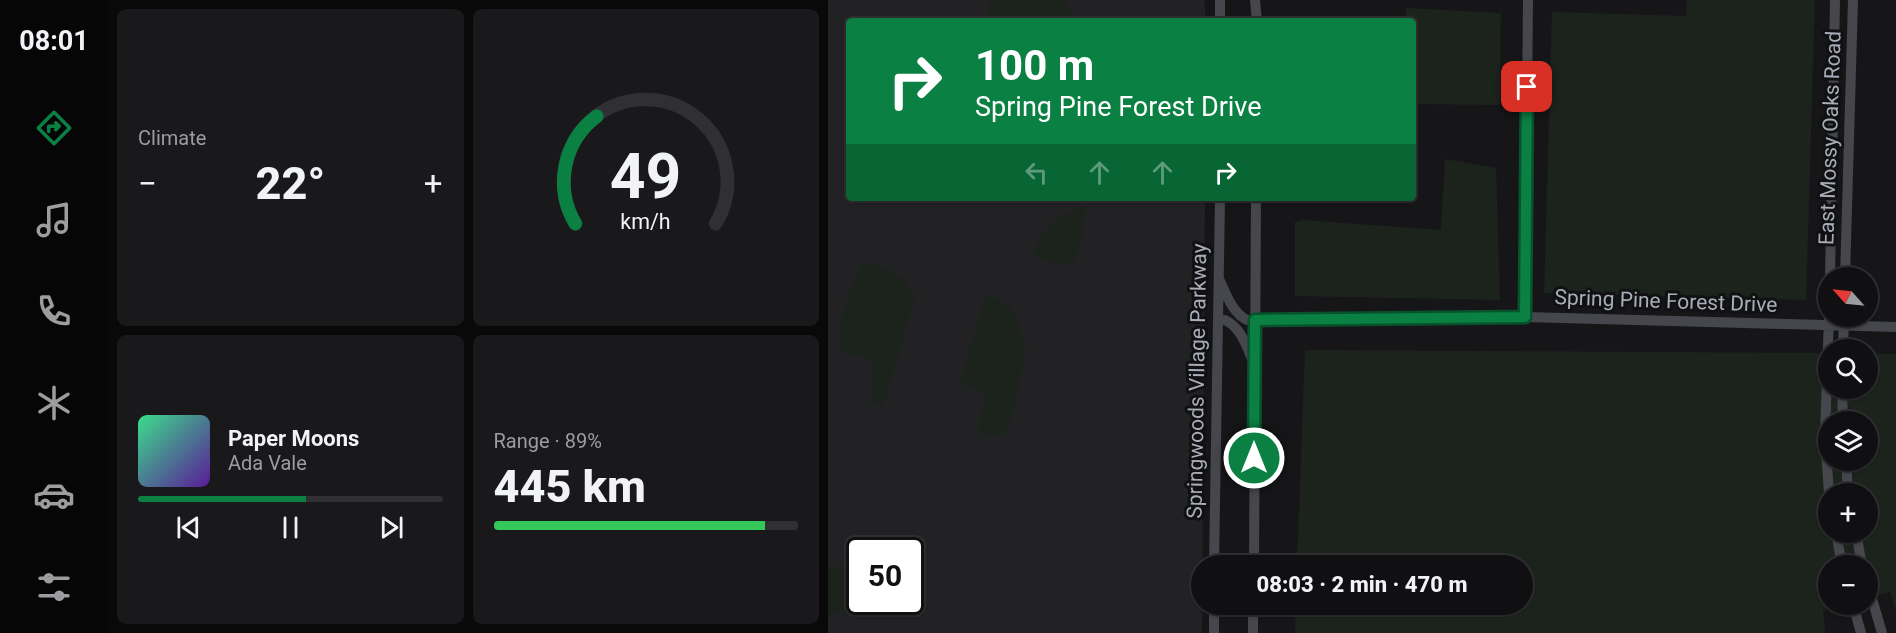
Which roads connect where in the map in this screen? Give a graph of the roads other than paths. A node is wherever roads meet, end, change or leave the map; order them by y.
1 (1220, 0) edge
2 (1255, 0) edge
3 (1528, 0) edge
4 (1835, 0) edge
5 (1853, 0) edge
6 (1220, 18) edge
7 (1257, 18) edge
8 (1833, 155) junction
9 (1849, 155) junction
10 (1220, 201) edge
11 (1256, 201) edge
12 (1830, 267) edge
13 (1845, 267) edge
14 (1218, 276) junction
15 (1525, 317) junction
16 (1225, 320) dead end
17 (1251, 320) junction
18 (1818, 321) edge
19 (1878, 325) edge
20 (1829, 327) edge
21 (1896, 327) edge
22 (1255, 367) junction
23 (1828, 483) edge
24 (1858, 543) edge
25 (1859, 553) joint
26 (1214, 555) edge
27 (1254, 555) edge
28 (1854, 555) edge
29 (1214, 615) edge
30 (1253, 615) edge
31 (1856, 615) edge
32 (1877, 615) edge
33 (1214, 633) edge
34 (1253, 633) edge
35 (1861, 633) edge
36 (1882, 633) edge

1 - 6 street
2 - 7 street
3 - 15 street
4 - 8 street, East Mossy Oaks Road
5 - 9 street, East Mossy Oaks Road
8 - 9 street
8 - 12 street, East Mossy Oaks Road
9 - 13 street, East Mossy Oaks Road
10 - 14 street, Springwoods Village Parkway
11 - 17 street
14 - 17 street
14 - 26 street, Springwoods Village Parkway
15 - 17 street, Spring Pine Forest Drive
15 - 18 street, Spring Pine Forest Drive
16 - 22 street
17 - 22 street
19 - 21 street, Spring Pine Forest Drive
20 - 23 street
22 - 27 street
24 - 25 street
25 - 28 street
29 - 33 street
30 - 34 street
31 - 35 street
32 - 36 street

